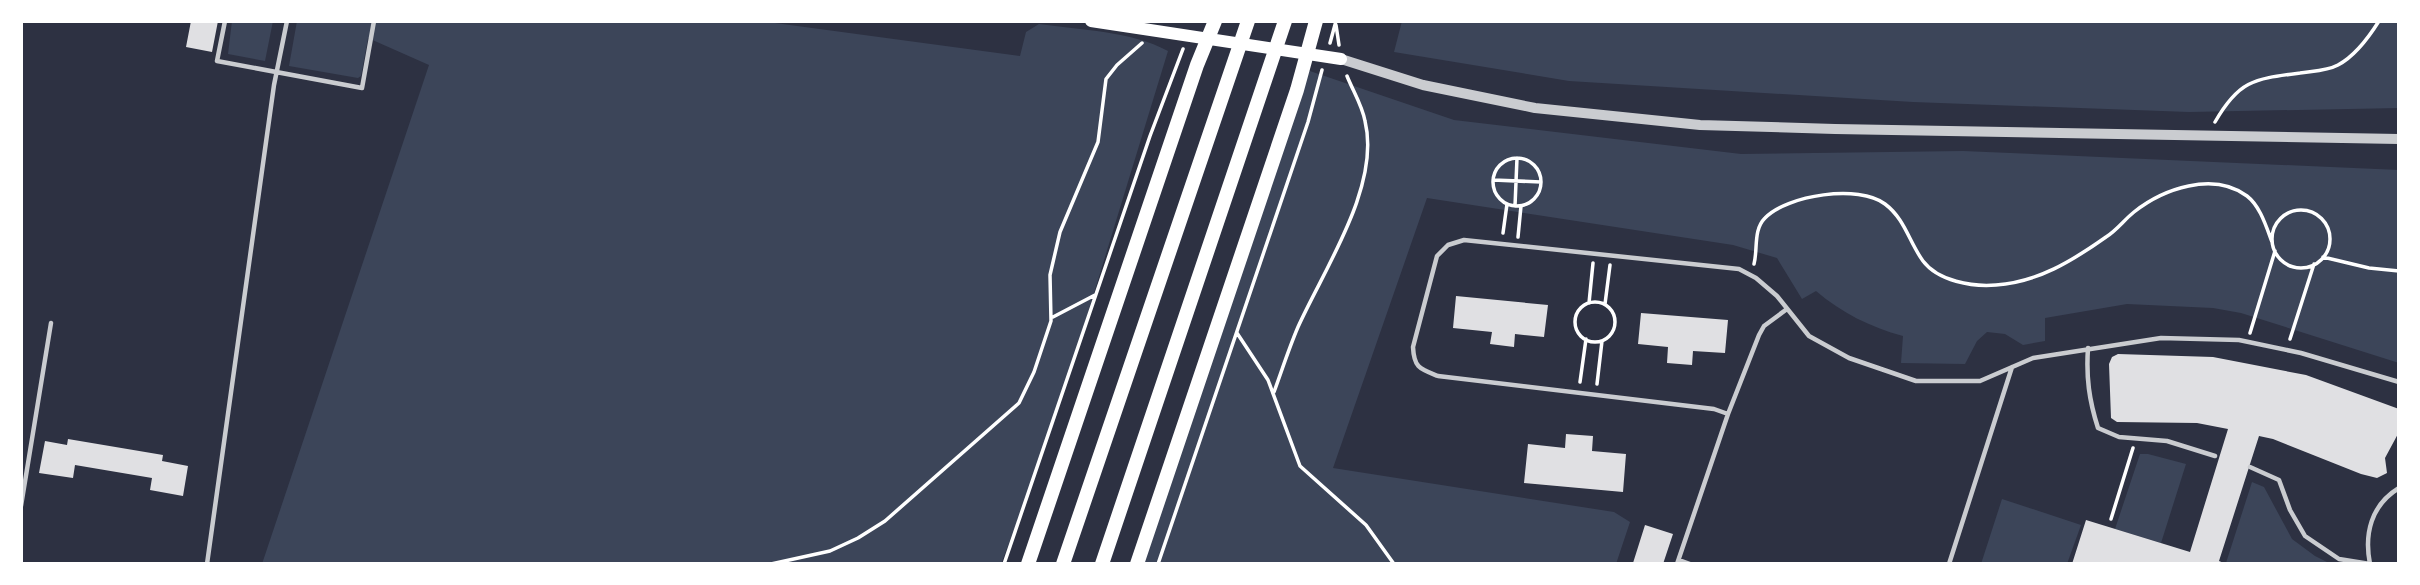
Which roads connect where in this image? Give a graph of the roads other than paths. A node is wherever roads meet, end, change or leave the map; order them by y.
1 (225, 21) edge
2 (287, 21) edge
3 (374, 21) edge
4 (1091, 21) edge
5 (1215, 21) edge
6 (1248, 21) edge
7 (1285, 21) edge
8 (1315, 21) edge
9 (1158, 26) edge
10 (1341, 60) joint
11 (277, 72) junction
12 (2399, 139) edge
13 (1787, 309) junction
14 (51, 323) dead end
15 (2088, 348) junction
16 (2012, 366) junction
17 (2399, 382) edge
18 (1728, 414) junction
19 (2215, 456) dead end
20 (2250, 467) dead end
21 (2399, 488) edge
22 (21, 506) edge
23 (1678, 562) edge
24 (207, 564) edge
25 (1028, 564) edge
26 (1063, 564) edge
27 (1102, 564) edge
28 (1137, 564) edge
29 (1690, 564) edge
30 (1949, 564) edge
31 (2370, 564) edge

1 - 11 lane
2 - 11 lane
3 - 11 lane
4 - 9 main road
5 - 25 main road
6 - 26 main road
7 - 27 main road
8 - 28 main road
9 - 10 main road
10 - 12 street
11 - 24 lane
13 - 16 lane
13 - 18 lane
13 - 18 lane
14 - 22 lane
15 - 16 lane
15 - 17 lane
15 - 19 lane
16 - 30 lane
18 - 23 lane
20 - 31 lane
21 - 31 lane
23 - 29 lane

